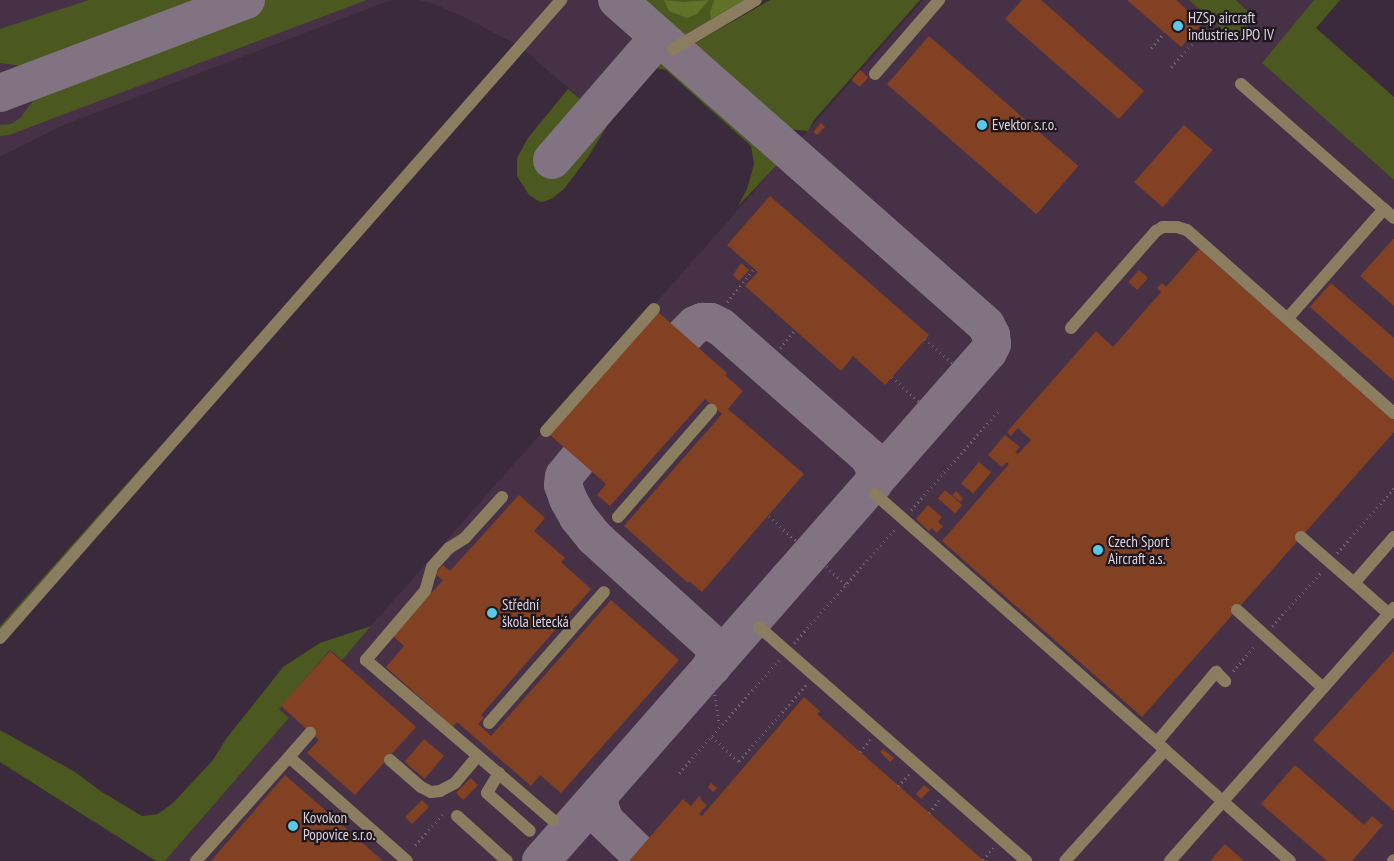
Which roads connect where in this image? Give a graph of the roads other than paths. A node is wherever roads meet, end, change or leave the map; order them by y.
1 (562, 0) edge
2 (756, 0) edge
3 (940, 0) edge
4 (672, 49) dead end
5 (875, 74) dead end
6 (1241, 84) dead end
7 (1384, 209) junction
8 (1394, 218) edge
9 (654, 309) dead end
10 (1288, 318) junction
11 (1071, 328) dead end
12 (711, 410) dead end
13 (1394, 413) edge
14 (546, 431) dead end
15 (875, 494) dead end
16 (502, 497) dead end
17 (618, 517) dead end
18 (1302, 537) dead end
19 (1394, 538) edge
20 (1354, 583) junction
21 (604, 592) dead end
22 (1237, 610) dead end
23 (1391, 611) edge
24 (759, 627) dead end
25 (0, 638) edge
26 (1225, 681) road end
27 (1323, 688) junction
28 (489, 723) dead end
29 (310, 733) dead end
30 (1161, 746) junction
31 (478, 756) junction
32 (289, 757) junction
33 (390, 760) dead end
34 (499, 774) junction
35 (1223, 801) junction
36 (452, 813) road end
37 (553, 820) dead end
38 (530, 830) dead end
39 (196, 861) edge
40 (407, 861) edge
41 (507, 861) edge
42 (1026, 861) edge
43 (1065, 861) edge
44 (1170, 861) edge
45 (1290, 861) edge

1 - 25 street
2 - 4 street
3 - 5 street
6 - 7 street
7 - 8 street
7 - 10 street
9 - 14 street
10 - 11 street
10 - 13 street
12 - 17 street
15 - 30 street
16 - 31 street
18 - 20 street
19 - 20 street
20 - 23 street
21 - 28 street
22 - 27 street
23 - 27 street
24 - 42 street
26 - 30 street
27 - 35 street
29 - 32 street
30 - 35 street
30 - 43 street
31 - 33 street
31 - 34 street
32 - 39 street
32 - 40 street
34 - 37 street
34 - 38 street
35 - 44 street
35 - 45 street
36 - 41 street

